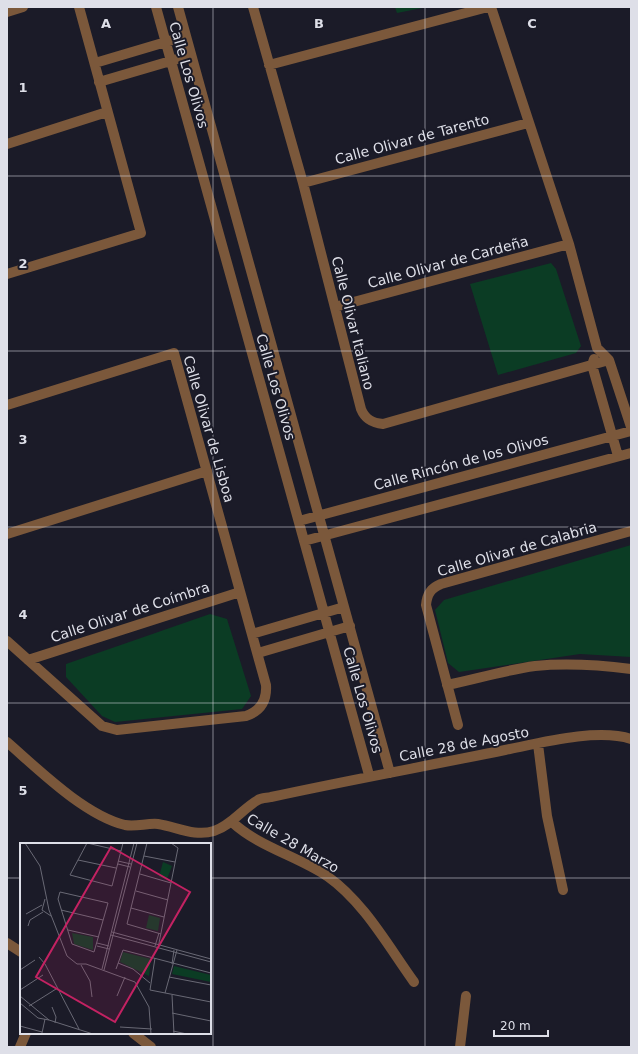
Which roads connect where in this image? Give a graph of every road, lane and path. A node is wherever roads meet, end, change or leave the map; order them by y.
1 (23, 7) edge
2 (79, 7) edge
3 (156, 7) edge
4 (178, 7) edge
5 (253, 7) edge
6 (490, 7) edge
7 (7, 12) edge
8 (186, 36) junction
9 (166, 42) junction
10 (191, 55) junction
11 (171, 61) junction
12 (95, 63) junction
13 (269, 65) junction
14 (99, 82) junction
15 (107, 112) junction
16 (528, 123) junction
17 (7, 144) edge
18 (303, 183) junction
19 (569, 244) junction
20 (7, 274) edge
21 (335, 307) junction
22 (598, 348) junction
23 (608, 360) junction
24 (592, 365) junction
25 (7, 405) edge
26 (631, 427) edge
27 (631, 431) edge
28 (613, 436) junction
29 (631, 453) edge
30 (618, 456) junction
31 (207, 471) junction
32 (319, 516) junction
33 (299, 521) junction
34 (631, 531) edge
35 (7, 534) edge
36 (324, 535) junction
37 (304, 541) junction
38 (240, 592) junction
39 (344, 607) junction
40 (324, 613) junction
41 (350, 626) junction
42 (330, 632) junction
43 (252, 634) junction
44 (7, 641) edge
45 (258, 653) junction
46 (28, 660) junction
47 (631, 669) edge
48 (448, 685) junction
49 (458, 725) dead end
50 (631, 739) edge
51 (7, 742) edge
52 (538, 744) junction
53 (390, 773) junction
54 (369, 775) junction
55 (232, 822) junction
56 (563, 890) dead end
57 (7, 943) edge
58 (20, 951) edge
59 (414, 982) dead end
60 (466, 996) dead end
61 (26, 1034) edge
62 (134, 1034) edge
63 (20, 1047) edge
64 (151, 1047) edge
65 (460, 1047) edge

1 - 7 street
2 - 12 street
3 - 9 street, Calle Los Olivos
4 - 8 street, Calle Los Olivos
5 - 13 street, Calle Olivar Italiano
6 - 13 street
6 - 16 street
8 - 9 street
8 - 10 street, Calle Los Olivos
9 - 11 street, Calle Los Olivos
9 - 12 street
10 - 11 street
10 - 32 street, Calle Los Olivos
11 - 14 street
11 - 33 street, Calle Los Olivos
12 - 14 street
13 - 18 street, Calle Olivar Italiano
14 - 15 street
15 - 17 street
15 - 20 street
16 - 18 street, Calle Olivar de Tarento
16 - 19 street
18 - 21 street, Calle Olivar Italiano
19 - 21 street, Calle Olivar de Cardeña
19 - 22 street
21 - 24 street, Calle Olivar Italiano
22 - 23 street
22 - 24 street
23 - 24 street, Calle Olivar Italiano
23 - 26 street
24 - 28 street
25 - 31 street, Calle Olivar de Lisboa
27 - 28 street, Calle Rincón de los Olivos
28 - 30 street
28 - 32 street, Calle Rincón de los Olivos
29 - 30 street
30 - 36 street
31 - 35 street
31 - 38 street, Calle Olivar de Lisboa
32 - 33 street, Calle Rincón de los Olivos
32 - 36 street, Calle Los Olivos
33 - 37 street, Calle Los Olivos
34 - 48 street, Calle Olivar de Calabria
36 - 37 street
36 - 39 street, Calle Los Olivos
37 - 40 street, Calle Los Olivos
38 - 43 street, Calle Olivar de Lisboa
38 - 46 street, Calle Olivar de Coímbra
39 - 40 street
39 - 41 street, Calle Los Olivos
40 - 42 street, Calle Los Olivos
40 - 43 street
41 - 42 street
41 - 53 street, Calle Los Olivos
42 - 45 street
42 - 54 street, Calle Los Olivos
43 - 45 street, Calle Olivar de Lisboa
44 - 46 street, Calle Olivar de Lisboa
45 - 46 street, Calle Olivar de Lisboa
47 - 48 street
48 - 49 street, Calle Olivar de Calabria
50 - 52 street, Calle 28 de Agosto
51 - 55 street, Calle 28 de Agosto
52 - 53 street, Calle 28 de Agosto
52 - 56 street
53 - 54 street, Calle 28 de Agosto
54 - 55 street, Calle 28 de Agosto
55 - 59 street, Calle 28 Marzo
57 - 58 street
60 - 65 street
61 - 63 street
62 - 64 street

